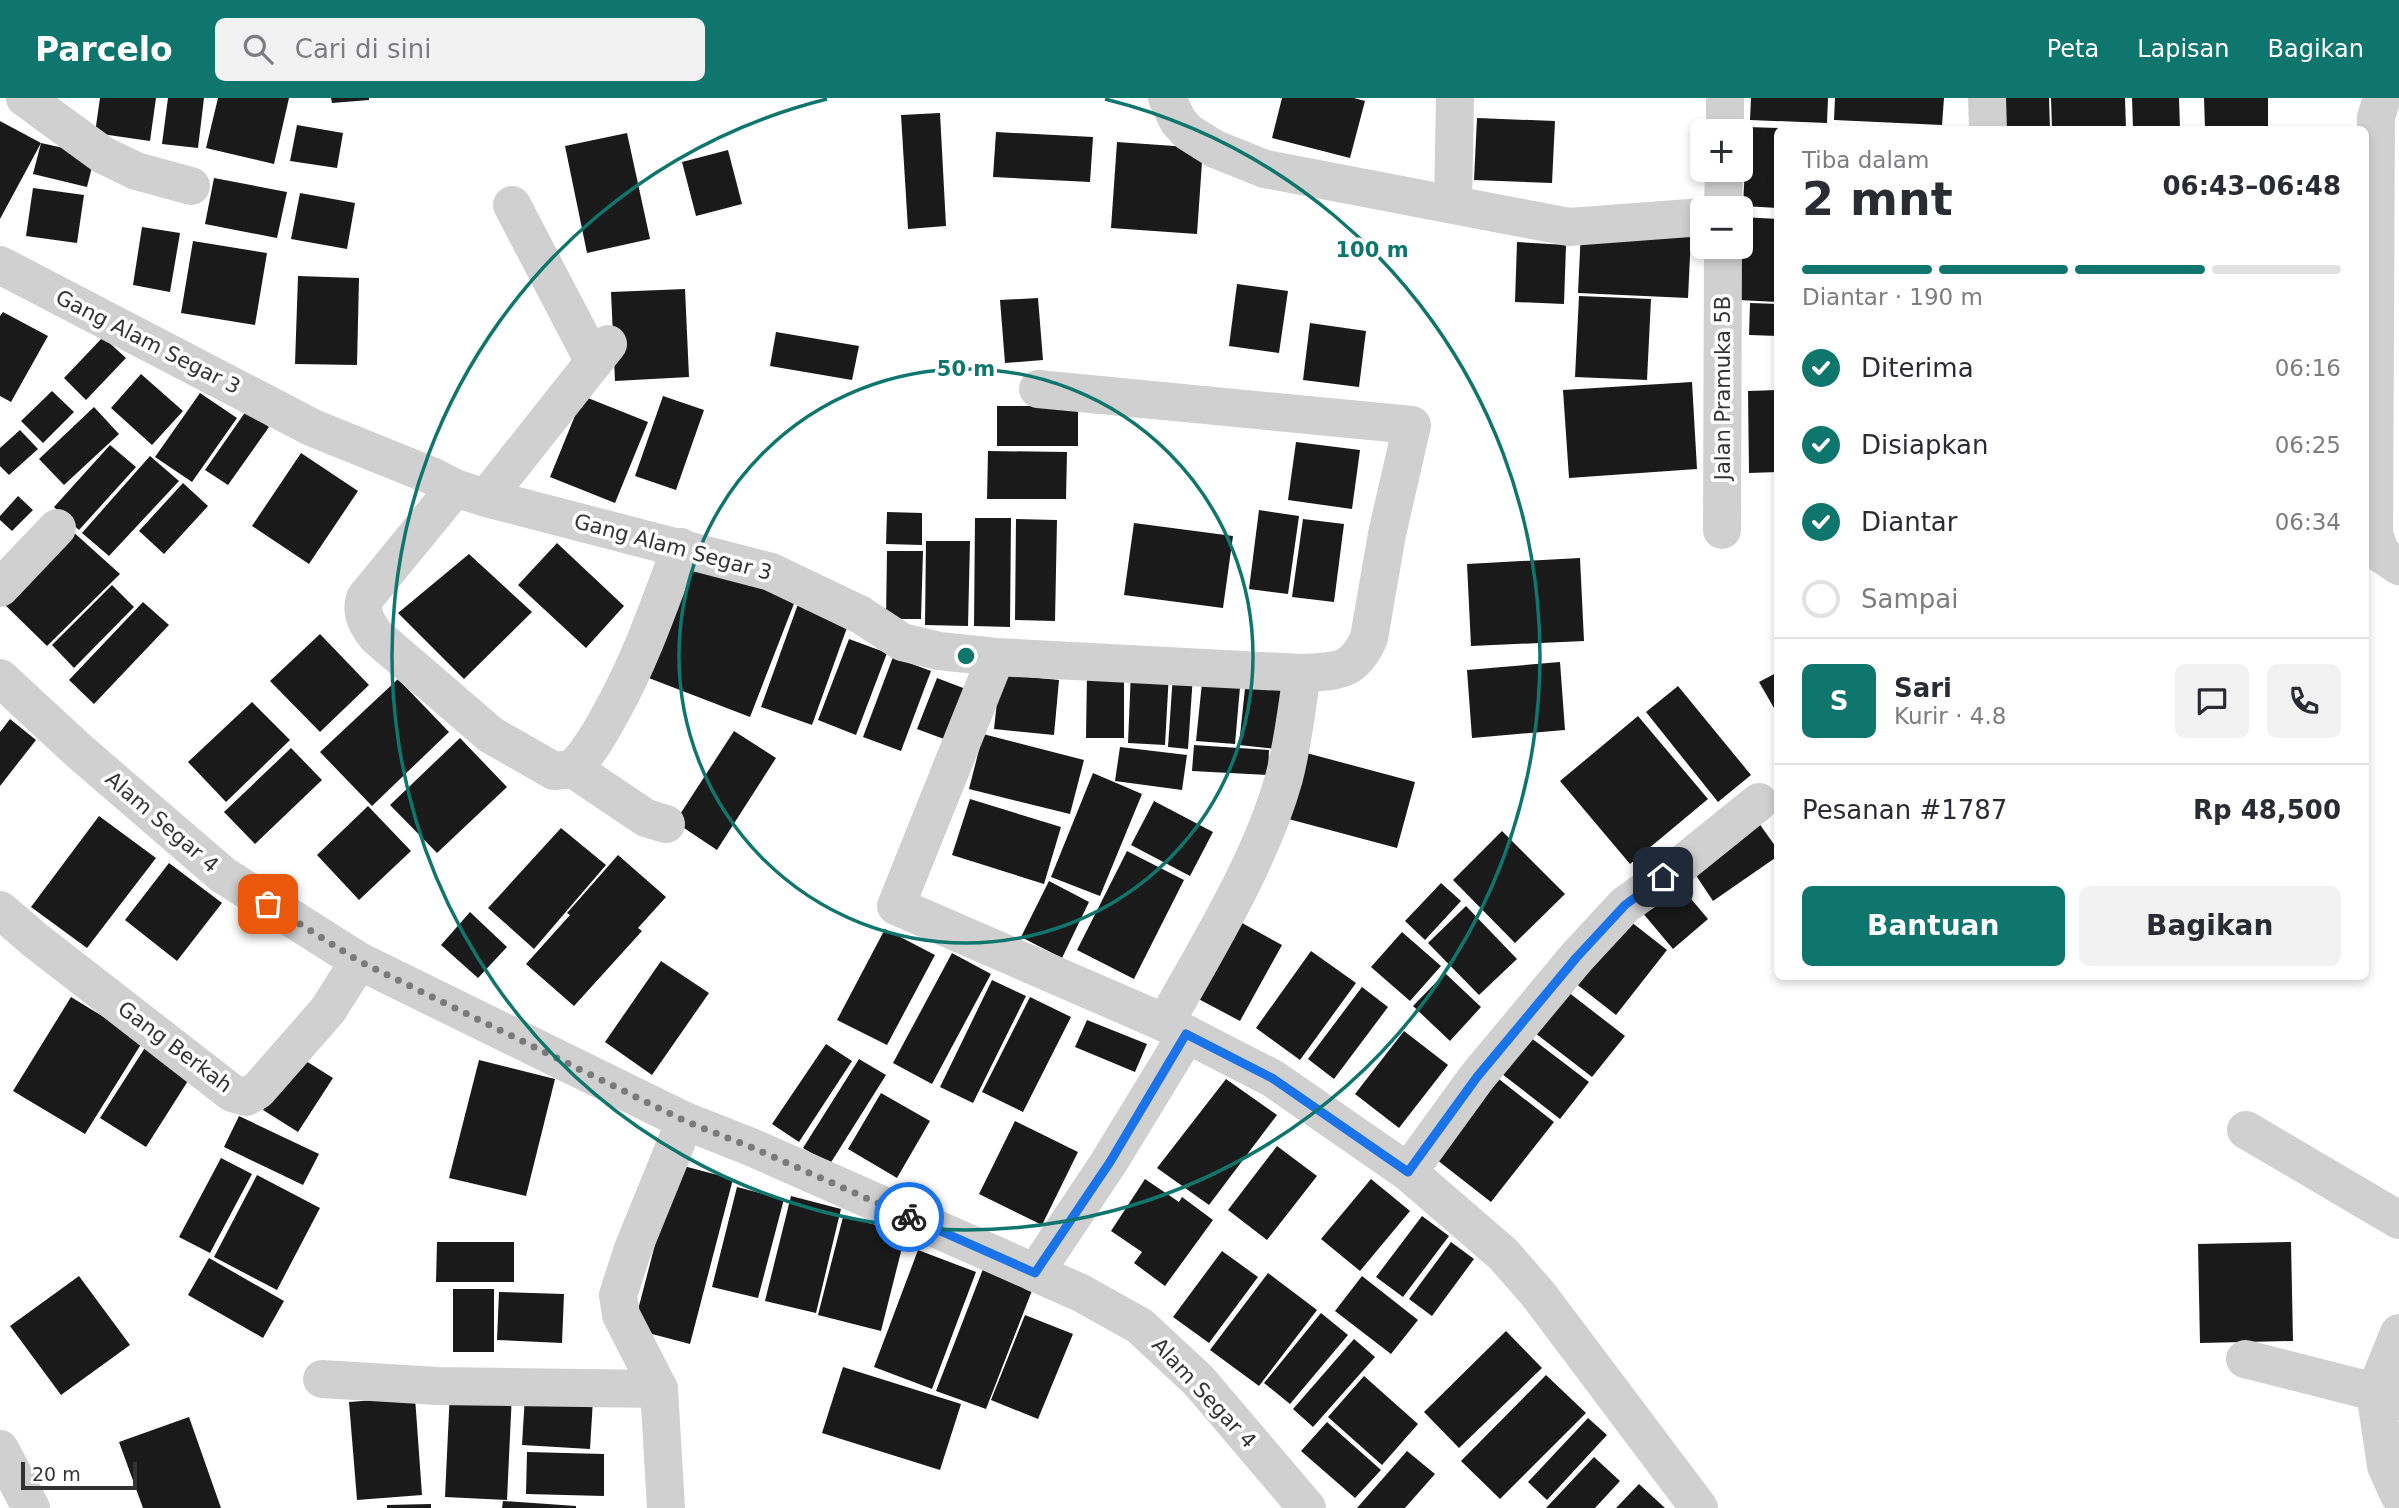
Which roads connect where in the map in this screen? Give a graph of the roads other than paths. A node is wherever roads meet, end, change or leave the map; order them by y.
1 (25, 98) edge
2 (1167, 98) edge
3 (1455, 98) edge
4 (1726, 98) edge
5 (1987, 98) edge
6 (2382, 98) edge
7 (1725, 119) edge
8 (1988, 126) edge
9 (191, 186) dead end
10 (1453, 204) junction
11 (512, 205) dead end
12 (1690, 218) edge
13 (1723, 259) edge
14 (0, 265) edge
15 (1038, 389) dead end
16 (470, 493) junction
17 (57, 528) dead end
18 (1722, 530) dead end
19 (681, 547) junction
20 (2399, 566) edge
21 (0, 588) edge
22 (996, 657) junction
23 (1302, 673) junction
24 (0, 678) edge
25 (573, 769) junction
26 (1759, 802) dead end
27 (666, 824) dead end
28 (0, 910) edge
29 (359, 961) junction
30 (1176, 1029) junction
31 (685, 1121) junction
32 (2246, 1130) dead end
33 (1408, 1172) junction
34 (2399, 1220) edge
35 (1035, 1273) junction
36 (2399, 1333) edge
37 (2245, 1359) dead end
38 (322, 1379) dead end
39 (659, 1388) junction
40 (2387, 1397) edge
41 (0, 1449) edge
42 (2399, 1495) edge
43 (31, 1508) edge
44 (666, 1508) edge
45 (1307, 1508) edge
46 (1699, 1508) edge

1 - 9 street
2 - 10 street
3 - 10 street
4 - 7 street
5 - 8 street
6 - 20 street
10 - 12 street
11 - 16 street
13 - 18 street, Jalan Pramuka 5B
14 - 16 street, Gang Alam Segar 3
15 - 23 street, Gang Alam Segar 3
16 - 19 street, Gang Alam Segar 3
16 - 25 street
17 - 21 street
19 - 22 street, Gang Alam Segar 3
19 - 25 street
22 - 23 street, Gang Alam Segar 3
22 - 30 street
23 - 30 street
24 - 29 street, Alam Segar 4
25 - 27 street
26 - 33 street
28 - 29 street, Gang Berkah
29 - 31 street, Alam Segar 4
30 - 33 street
30 - 35 street
31 - 35 street, Alam Segar 4
31 - 39 street
32 - 34 street
33 - 46 street
35 - 45 street, Alam Segar 4
36 - 40 street
37 - 40 street
38 - 39 street
39 - 44 street
40 - 42 street
41 - 43 street

